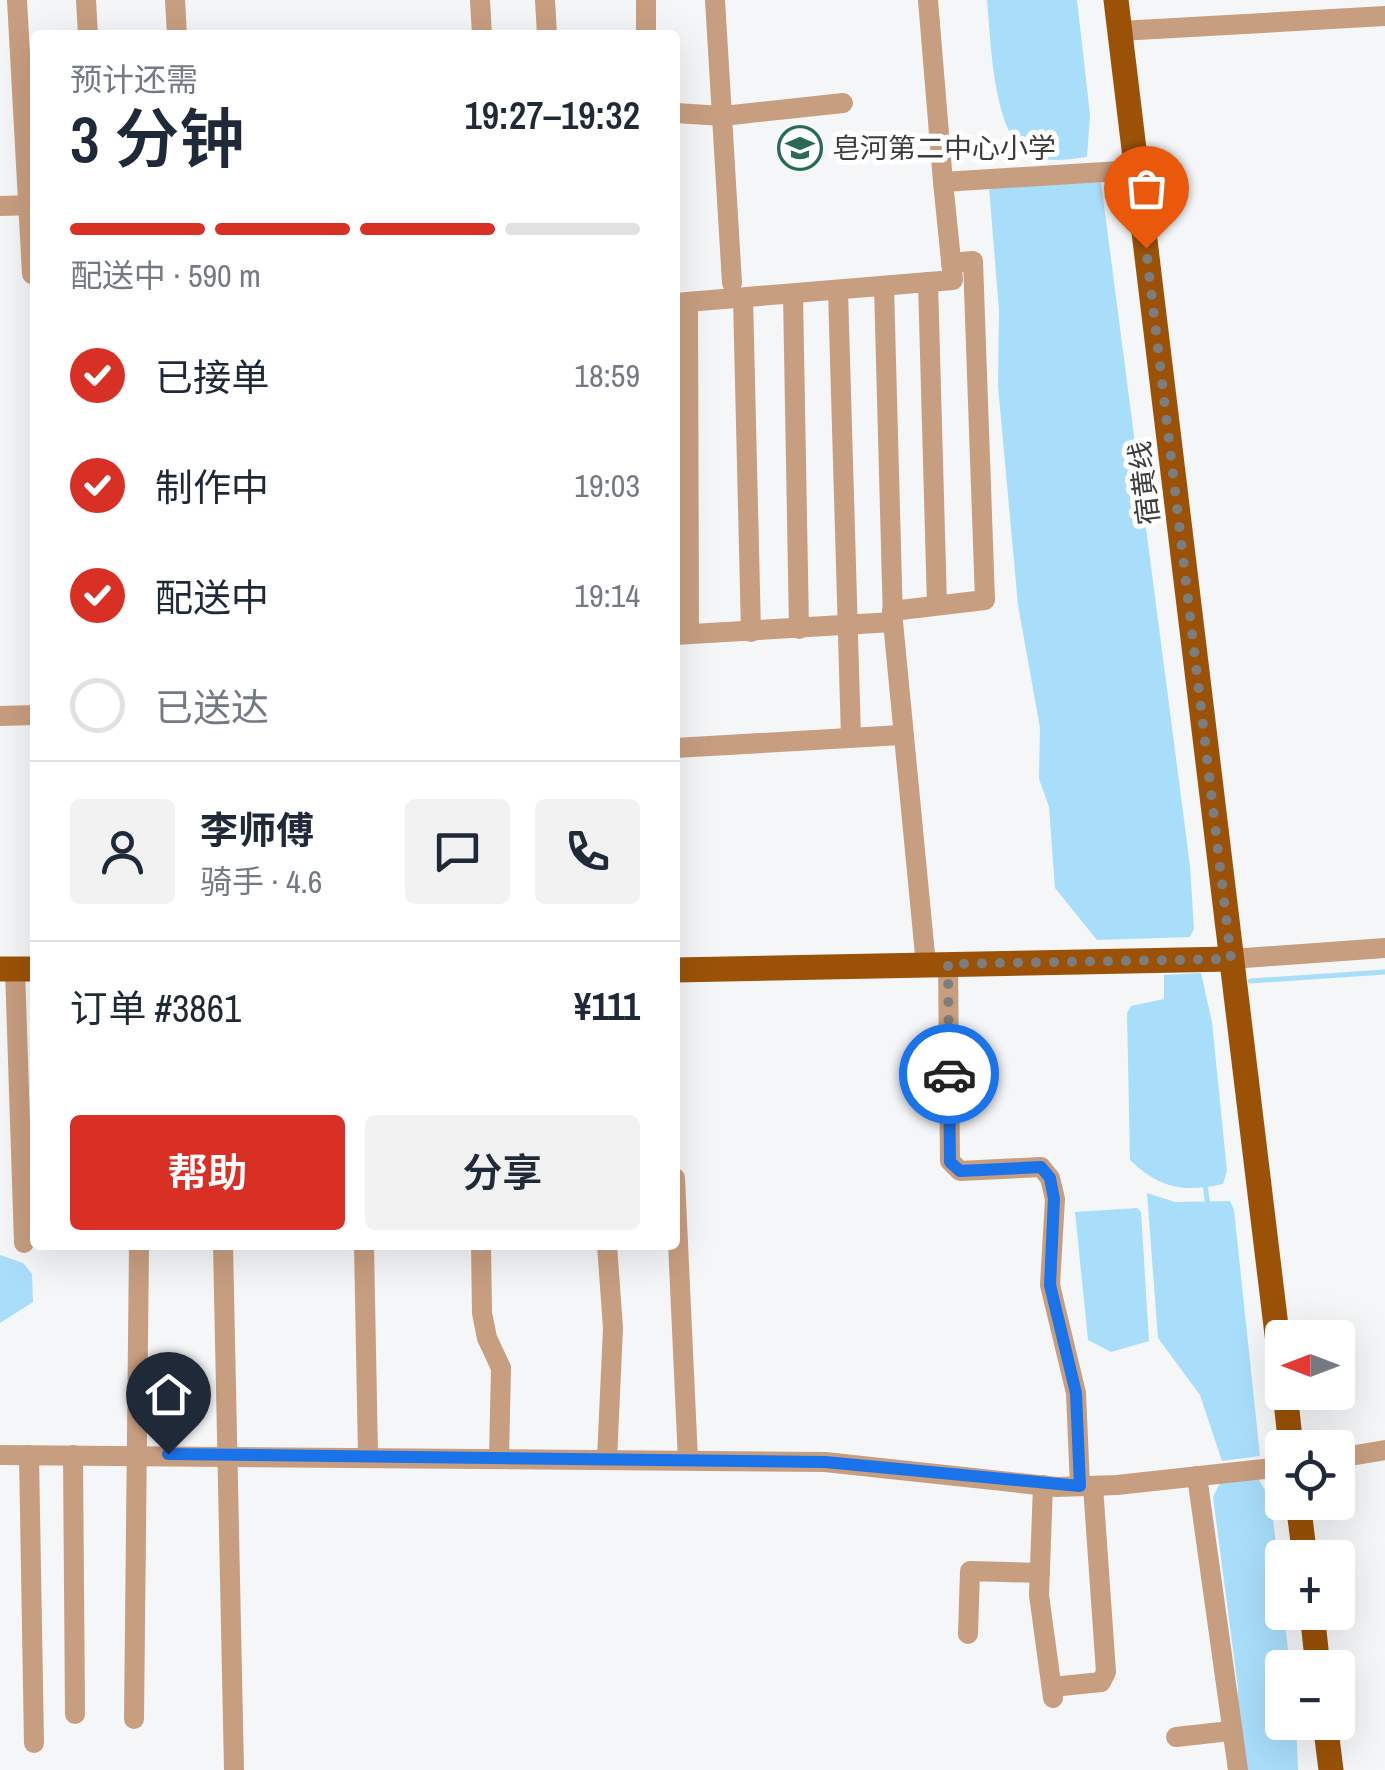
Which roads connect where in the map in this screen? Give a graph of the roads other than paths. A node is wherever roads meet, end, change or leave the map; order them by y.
1 (17, 0) edge
2 (86, 0) edge
3 (175, 0) edge
4 (480, 0) edge
5 (545, 0) edge
6 (646, 0) edge
7 (715, 0) edge
8 (928, 0) edge
9 (1116, 0) edge
10 (1385, 16) edge
11 (88, 30) edge
12 (177, 30) edge
13 (482, 30) edge
14 (547, 30) edge
15 (646, 30) edge
16 (1120, 31) junction
17 (843, 102) dead end
18 (680, 114) edge
19 (723, 116) junction
20 (1136, 170) junction
21 (30, 179) edge
22 (943, 182) junction
23 (0, 206) edge
24 (30, 206) edge
25 (951, 263) junction
26 (928, 282) junction
27 (884, 286) junction
28 (738, 290) junction
29 (838, 290) junction
30 (793, 294) junction
31 (681, 303) edge
32 (937, 605) junction
33 (892, 616) junction
34 (848, 626) junction
35 (799, 630) junction
36 (750, 632) junction
37 (682, 635) edge
38 (30, 715) edge
39 (0, 716) edge
40 (902, 735) junction
41 (852, 738) junction
42 (680, 748) edge
43 (1385, 948) edge
44 (1231, 959) junction
45 (937, 964) junction
46 (17, 969) edge
47 (680, 970) edge
48 (10, 1121) edge
49 (24, 1243) dead end
50 (139, 1250) edge
51 (223, 1250) edge
52 (364, 1250) edge
53 (480, 1250) edge
54 (608, 1250) edge
55 (678, 1250) edge
56 (1275, 1320) edge
57 (1385, 1450) edge
58 (138, 1454) junction
59 (228, 1454) junction
60 (0, 1455) edge
61 (28, 1455) junction
62 (73, 1455) junction
63 (1355, 1455) edge
64 (368, 1456) junction
65 (499, 1458) junction
66 (607, 1459) junction
67 (688, 1460) junction
68 (1265, 1469) edge
69 (1197, 1476) junction
70 (1043, 1485) junction
71 (1086, 1486) junction
72 (1040, 1573) junction
73 (968, 1634) dead end
74 (75, 1714) dead end
75 (134, 1719) dead end
76 (1230, 1731) junction
77 (1176, 1737) dead end
78 (1327, 1740) edge
79 (34, 1743) dead end
80 (234, 1770) edge
81 (1238, 1770) edge
82 (1331, 1770) edge

1 - 21 street
2 - 11 street
3 - 12 street
4 - 13 street
5 - 14 street
6 - 15 street
7 - 19 street
8 - 22 street
9 - 16 main road, 宿黄线
10 - 16 street
16 - 20 main road, 宿黄线
17 - 19 street
18 - 19 street
19 - 28 street
20 - 22 street
20 - 44 main road, 宿黄线
22 - 25 street
23 - 24 street
25 - 26 street
25 - 32 street
26 - 27 street
26 - 32 street
27 - 29 street
27 - 33 street
28 - 30 street
28 - 31 street
28 - 36 street
29 - 30 street
29 - 34 street
30 - 35 street
31 - 37 street
32 - 33 street
33 - 34 street
33 - 40 street
34 - 35 street
34 - 41 street
35 - 36 street
36 - 37 street
38 - 39 street
40 - 41 street
40 - 45 street
41 - 42 street
43 - 44 street
44 - 45 main road
44 - 56 main road, 宿黄线
45 - 47 main road
45 - 71 street
46 - 48 street
48 - 49 street
50 - 58 street
51 - 59 street
52 - 64 street
53 - 65 street
54 - 66 street
55 - 67 street
57 - 63 street
58 - 59 street
58 - 62 street
58 - 75 street
59 - 64 street
59 - 80 street
60 - 61 street
61 - 62 street
61 - 79 street
62 - 74 street
64 - 65 street
65 - 66 street
66 - 67 street
67 - 70 street
68 - 69 street
69 - 71 street
69 - 76 street
70 - 71 street
70 - 72 street
71 - 72 street
72 - 73 street
76 - 77 street
76 - 81 street
78 - 82 main road

